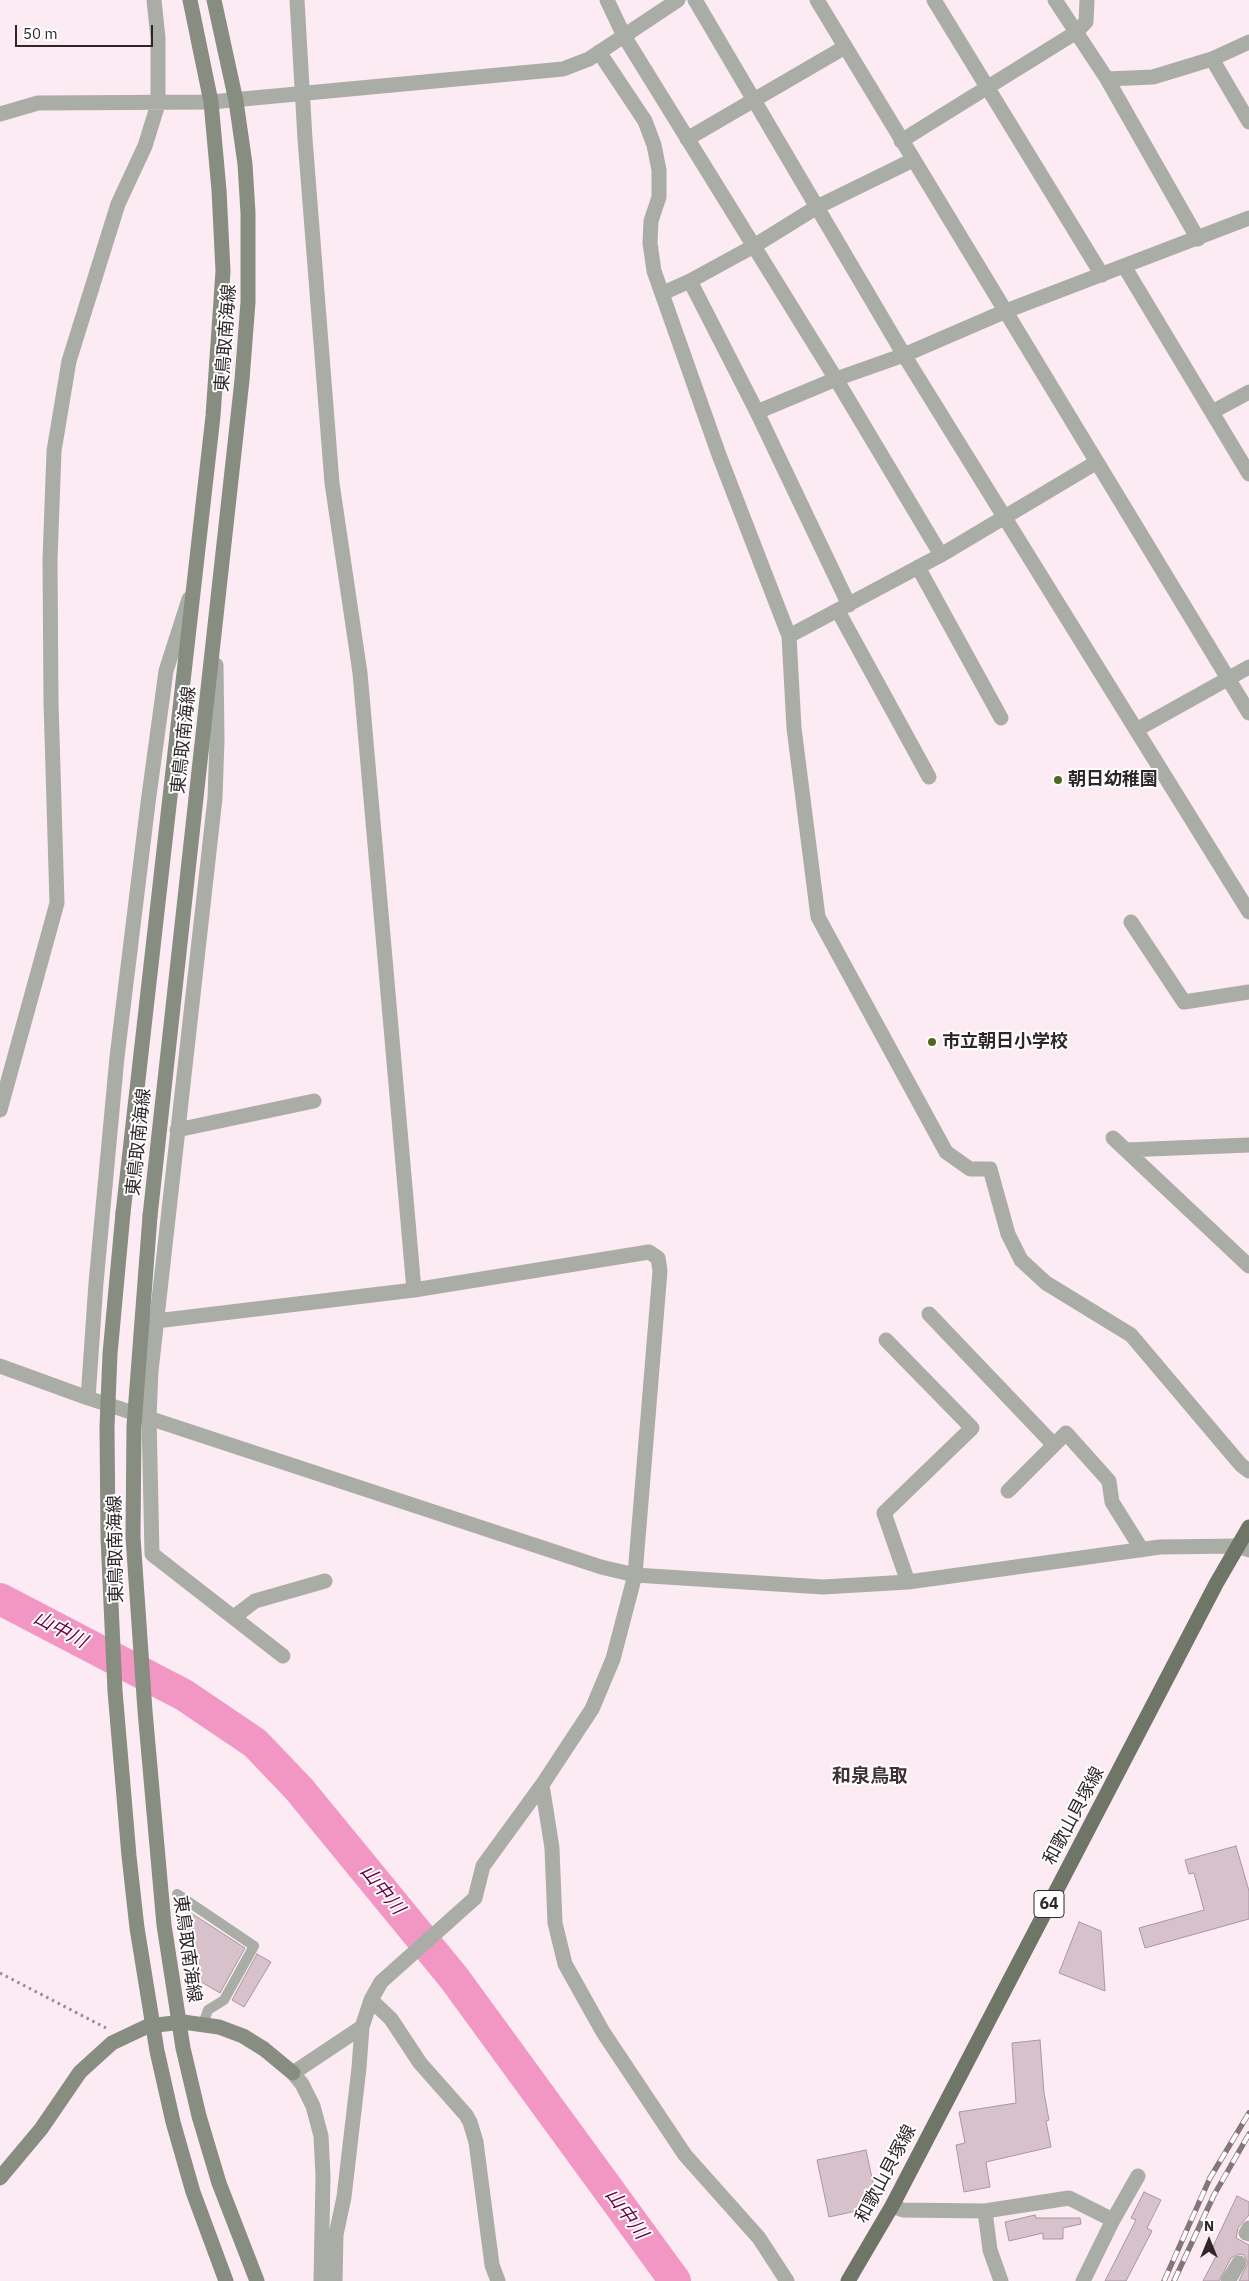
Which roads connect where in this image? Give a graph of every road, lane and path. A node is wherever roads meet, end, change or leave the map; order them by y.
1 (154, 0) edge
2 (190, 0) edge
3 (214, 0) edge
4 (297, 0) edge
5 (607, 0) edge
6 (678, 0) edge
7 (695, 0) edge
8 (817, 0) edge
9 (934, 0) edge
10 (1055, 0) edge
11 (1087, 0) edge
12 (1075, 33) junction
13 (624, 36) junction
14 (1249, 42) edge
15 (845, 47) junction
16 (599, 52) junction
17 (1212, 60) junction
18 (1107, 79) junction
19 (987, 88) junction
20 (304, 95) junction
21 (236, 100) junction
22 (754, 100) junction
23 (211, 102) junction
24 (158, 104) junction
25 (0, 114) edge
26 (1249, 122) edge
27 (687, 138) junction
28 (901, 141) junction
29 (913, 160) junction
30 (817, 207) junction
31 (1249, 218) edge
32 (1198, 239) junction
33 (754, 246) junction
34 (1124, 266) junction
35 (1102, 275) junction
36 (690, 281) junction
37 (663, 293) junction
38 (1006, 311) junction
39 (904, 354) junction
40 (836, 379) junction
41 (1249, 392) edge
42 (757, 412) junction
43 (1212, 412) junction
44 (1097, 462) junction
45 (1248, 470) edge
46 (1005, 517) junction
47 (941, 555) junction
48 (918, 567) junction
49 (195, 579) junction
50 (843, 608) junction
51 (215, 626) junction
52 (789, 636) junction
53 (1249, 667) edge
54 (1228, 678) junction
55 (1249, 713) edge
56 (1001, 718) dead end
57 (1136, 730) junction
58 (929, 777) dead end
59 (1249, 912) edge
60 (1131, 922) dead end
61 (1249, 992) edge
62 (314, 1101) dead end
63 (0, 1110) edge
64 (177, 1130) junction
65 (1113, 1138) dead end
66 (1249, 1145) edge
67 (1126, 1150) junction
68 (1249, 1266) edge
69 (414, 1290) junction
70 (929, 1314) dead end
71 (156, 1321) junction
72 (886, 1340) dead end
73 (0, 1366) edge
74 (88, 1398) junction
75 (149, 1417) junction
76 (1054, 1445) junction
77 (1249, 1471) edge
78 (1008, 1491) dead end
79 (1249, 1526) edge
80 (1244, 1548) edge
81 (1142, 1550) junction
82 (635, 1575) junction
83 (325, 1582) dead end
84 (908, 1582) junction
85 (234, 1617) junction
86 (283, 1656) dead end
87 (542, 1785) junction
88 (177, 1894) dead end
89 (0, 1973) edge
90 (371, 2000) junction
91 (203, 2024) junction
92 (362, 2027) junction
93 (123, 2037) junction
94 (293, 2073) junction
95 (1138, 2176) dead end
96 (0, 2178) edge
97 (892, 2206) junction
98 (985, 2211) junction
99 (1113, 2220) junction
100 (1249, 2228) edge
101 (1249, 2234) edge
102 (1239, 2263) dead end
103 (226, 2281) edge
104 (257, 2281) edge
105 (321, 2281) edge
106 (335, 2281) edge
107 (498, 2281) edge
108 (788, 2281) edge
109 (848, 2281) edge
110 (1001, 2281) edge
111 (1083, 2281) edge
112 (1228, 2281) edge

1 - 24 street
2 - 23 main road, 東鳥取南海線
3 - 21 main road, 東鳥取南海線
4 - 20 street
5 - 13 street
6 - 13 street
7 - 22 street
8 - 15 street
9 - 19 street
10 - 12 street
11 - 12 street
12 - 18 street
12 - 19 street
13 - 16 street
13 - 27 street
14 - 17 street
15 - 22 street
15 - 28 street
16 - 20 street
16 - 37 street
17 - 18 street
17 - 26 street
18 - 32 street
19 - 28 street
19 - 35 street
20 - 21 street
20 - 69 street
21 - 23 street
21 - 51 main road, 東鳥取南海線
22 - 27 street
22 - 30 street
23 - 24 street
23 - 49 main road, 東鳥取南海線
24 - 25 street
24 - 63 street
27 - 33 street
28 - 29 street
29 - 30 street
29 - 38 street
30 - 33 street
30 - 39 street
31 - 32 street
32 - 34 street
33 - 36 street
33 - 40 street
34 - 35 street
34 - 43 street
35 - 38 street
36 - 37 street
36 - 42 street
37 - 52 street
38 - 39 street
38 - 44 street
39 - 40 street
39 - 46 street
40 - 42 street
40 - 47 street
41 - 43 street
42 - 50 street
43 - 45 street
44 - 46 street
44 - 54 street
46 - 47 street
46 - 57 street
47 - 48 street
48 - 50 street
48 - 56 street
49 - 74 street
49 - 103 main road, 東鳥取南海線, bridge
50 - 52 street
50 - 58 street
51 - 64 street
51 - 104 main road, 東鳥取南海線, bridge
52 - 77 street
53 - 54 street
54 - 55 street
54 - 57 street
57 - 59 street
60 - 61 street
62 - 64 street
64 - 71 street
65 - 67 street
66 - 67 street
67 - 68 street
69 - 71 street
69 - 82 street
70 - 76 street
71 - 75 street
72 - 84 street
73 - 74 street
74 - 75 street
75 - 82 street
75 - 85 street
76 - 78 street
76 - 81 street
79 - 80 main road, 和歌山貝塚線 / 64
80 - 81 street
80 - 97 main road, 和歌山貝塚線 / 64
81 - 84 street
82 - 84 street
82 - 87 street
83 - 85 street
85 - 86 street
87 - 90 street
87 - 108 street
88 - 91 lane
89 - 93 path
90 - 92 street
90 - 107 street
91 - 93 main road
91 - 94 main road
92 - 94 street
92 - 106 street
93 - 96 main road
94 - 105 street
95 - 99 street
97 - 98 street
97 - 109 main road, 和歌山貝塚線 / 64
98 - 99 street
98 - 110 street
99 - 111 street
100 - 101 street
102 - 112 street

